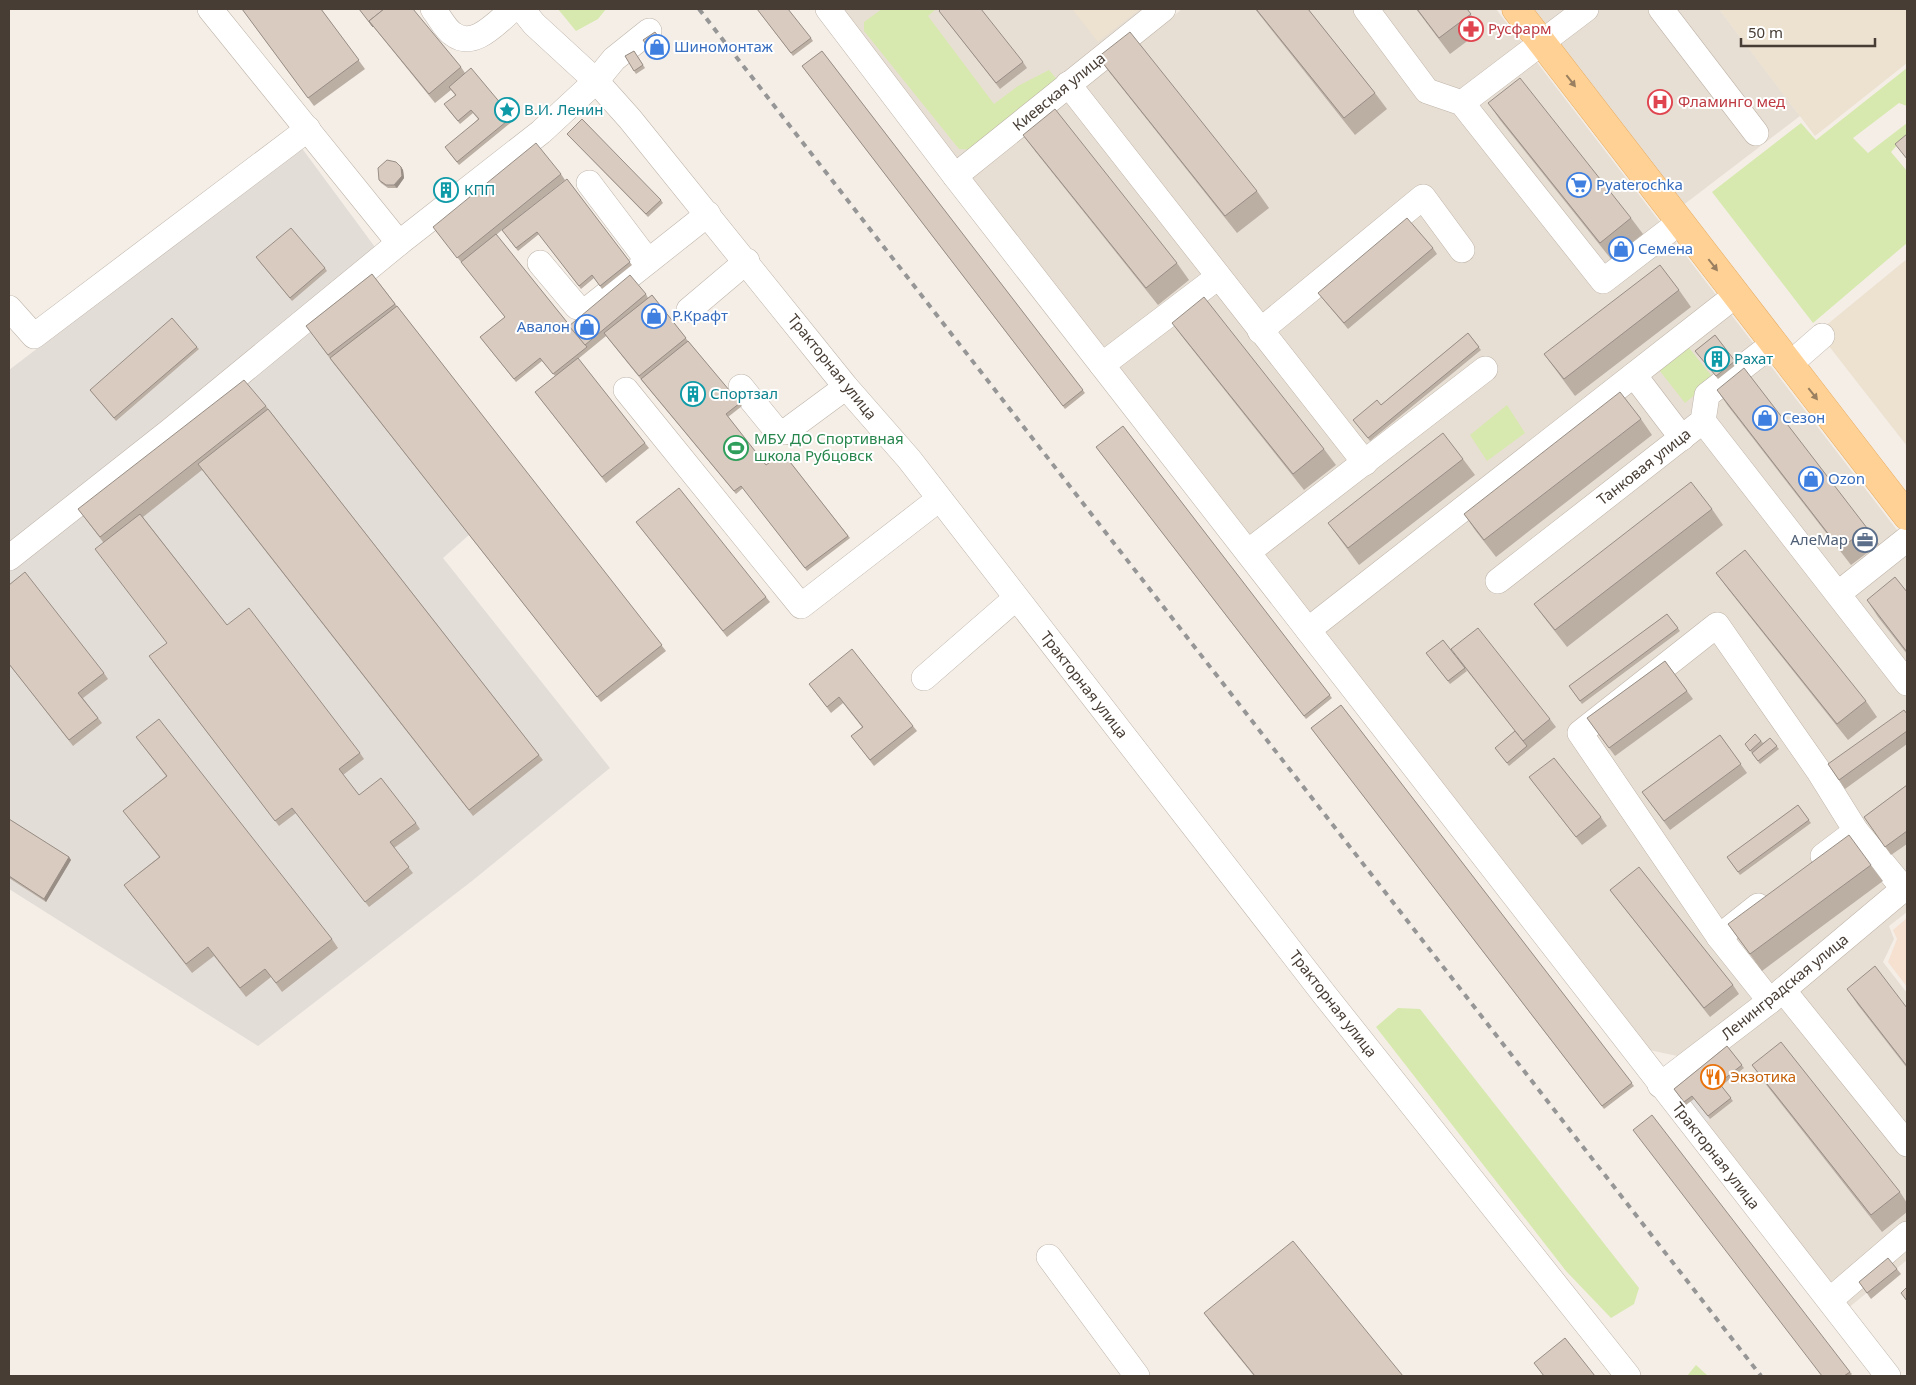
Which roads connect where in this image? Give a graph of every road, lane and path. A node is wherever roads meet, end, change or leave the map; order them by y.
1 (210, 9) edge
2 (433, 9) edge
3 (513, 9) edge
4 (522, 9) edge
5 (828, 9) edge
6 (1163, 9) edge
7 (1366, 9) edge
8 (1516, 9) edge
9 (1586, 9) edge
10 (1660, 9) edge
11 (649, 31) dead end
12 (1541, 43) junction
13 (596, 81) junction
14 (1068, 84) junction
15 (1462, 103) junction
16 (308, 129) junction
17 (1756, 133) dead end
18 (955, 176) junction
19 (589, 183) dead end
20 (708, 214) junction
21 (1680, 222) junction
22 (400, 243) junction
23 (1462, 250) dead end
24 (648, 261) junction
25 (747, 262) junction
26 (540, 263) dead end
27 (1218, 277) junction
28 (1736, 295) junction
29 (9, 308) edge
30 (689, 310) dead end
31 (1260, 331) junction
32 (1822, 336) dead end
33 (1774, 343) junction
34 (1790, 364) junction
35 (1102, 365) junction
36 (1485, 369) dead end
37 (1634, 374) junction
38 (846, 387) junction
39 (741, 388) dead end
40 (626, 390) dead end
41 (1703, 421) junction
42 (1682, 438) junction
43 (1365, 463) junction
44 (939, 499) junction
45 (1907, 516) edge
46 (1907, 539) edge
47 (1248, 552) junction
48 (9, 558) edge
49 (1498, 581) dead end
50 (1839, 593) junction
51 (1016, 598) junction
52 (1308, 630) junction
53 (924, 678) dead end
54 (1907, 683) edge
55 (1856, 831) junction
56 (1802, 872) edge
57 (1906, 887) edge
58 (1780, 890) edge
59 (1718, 937) junction
60 (1777, 996) junction
61 (1660, 1085) junction
62 (1907, 1144) edge
63 (1907, 1234) edge
64 (1048, 1257) dead end
65 (1830, 1300) junction
66 (1137, 1376) edge
67 (1628, 1376) edge
68 (1888, 1376) edge

1 - 16 street
2 - 3 street
4 - 13 street, Тракторная улица
5 - 18 street, Тракторная улица
6 - 14 street, Киевская улица
7 - 15 street
8 - 12 main road
9 - 12 street
10 - 17 street
11 - 13 street
12 - 15 street
12 -> 21 main road
13 - 20 street, Тракторная улица
13 - 22 street
14 - 18 street, Киевская улица
14 - 27 street
15 - 21 street
16 - 22 street
16 - 29 street
18 - 35 street, Тракторная улица
19 - 24 street
20 - 24 street
20 - 25 street, Тракторная улица
21 -> 28 main road
22 - 48 street
23 - 31 street
24 - 26 street
25 - 30 street
25 - 38 street, Тракторная улица
27 - 31 street
27 - 35 street
28 - 33 main road
28 - 37 street
31 - 43 street
32 - 34 street
33 - 34 main road
33 - 41 street, Танковая улица
34 -> 45 main road
35 - 47 street, Тракторная улица
36 - 43 street
37 - 42 street
37 - 52 street
38 - 39 street
38 - 44 street, Тракторная улица
40 - 44 street
41 - 42 street, Танковая улица
41 - 50 street
42 - 49 street, Танковая улица
43 - 47 street
44 - 51 street, Тракторная улица
46 - 50 street
47 - 52 street, Тракторная улица
50 - 54 street
51 - 53 street
51 - 67 street, Тракторная улица
52 - 61 street, Тракторная улица
55 - 56 street
55 - 57 street
55 - 59 street
57 - 60 street, Ленинградская улица
58 - 59 street
59 - 60 street
60 - 61 street, Ленинградская улица
60 - 62 street
61 - 65 street, Тракторная улица
63 - 65 street
64 - 66 street
65 - 68 street, Тракторная улица

